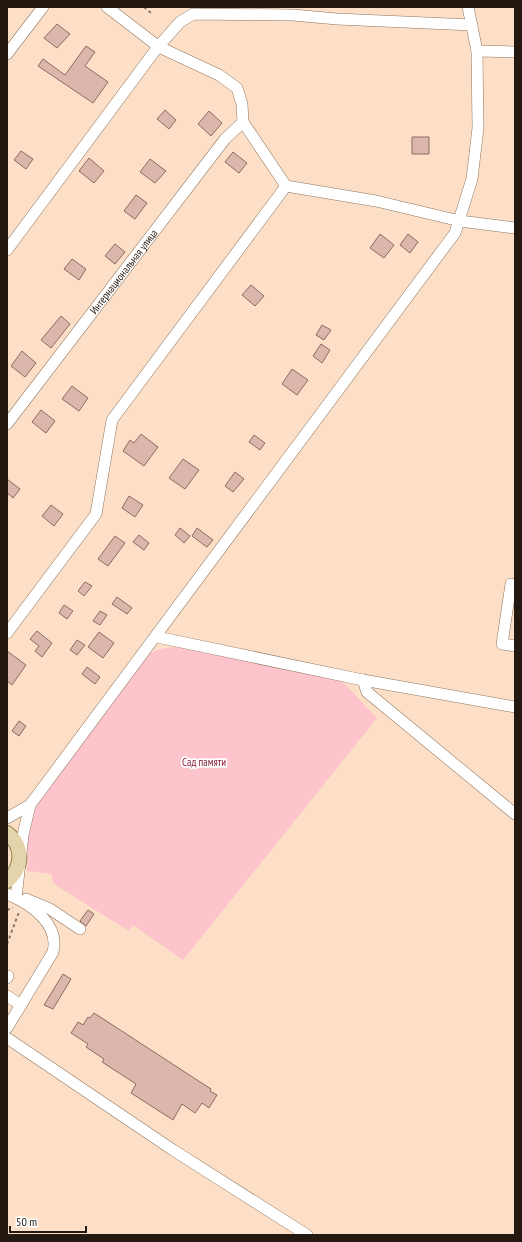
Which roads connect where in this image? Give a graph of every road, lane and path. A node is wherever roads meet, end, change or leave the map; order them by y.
1 (43, 7) edge
2 (107, 7) edge
3 (144, 7) edge
4 (468, 7) edge
5 (151, 13) dead end
6 (472, 24) junction
7 (159, 47) junction
8 (477, 51) junction
9 (515, 52) edge
10 (7, 54) edge
11 (243, 122) junction
12 (286, 186) junction
13 (460, 221) junction
14 (515, 228) edge
15 (7, 250) edge
16 (7, 424) edge
17 (510, 584) dead end
18 (7, 634) edge
19 (157, 637) junction
20 (515, 646) edge
21 (363, 680) junction
22 (515, 707) edge
23 (30, 805) junction
24 (515, 814) edge
25 (7, 818) edge
26 (7, 834) edge
27 (20, 858) junction
28 (7, 881) edge
29 (15, 898) edge
30 (80, 929) dead end
31 (7, 944) edge
32 (7, 996) edge
33 (21, 1005) junction
34 (7, 1028) edge
35 (7, 1038) edge
36 (307, 1235) edge

1 - 10 street
2 - 7 street
3 - 5 path
4 - 6 street
6 - 7 street
6 - 8 street
7 - 11 street
7 - 15 street
8 - 9 street
8 - 13 street
11 - 12 street
11 - 16 street, Интернациональная улица
12 - 13 street
12 - 18 street
13 - 14 street
13 - 19 street
17 - 20 street
19 - 21 street
19 - 23 street
21 - 22 street
21 - 24 street
23 - 25 street
23 - 27 street
26 - 27 main road
27 - 28 main road
27 - 29 street
29 - 30 street
29 - 31 path
29 - 33 street
32 - 33 street
33 - 34 street
35 - 36 street

